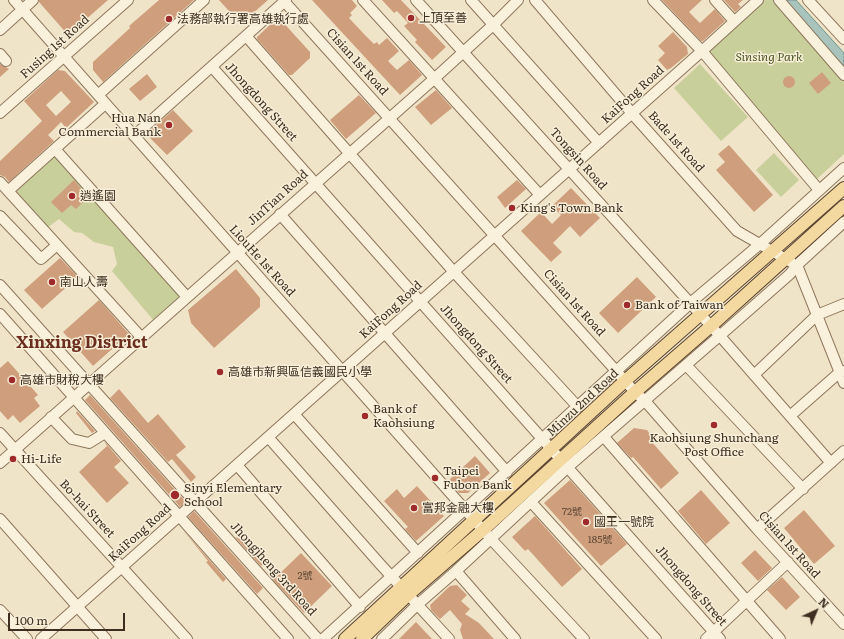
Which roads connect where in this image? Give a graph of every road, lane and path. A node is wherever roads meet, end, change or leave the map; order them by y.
1 (14, 0) edge
2 (33, 0) edge
3 (128, 0) edge
4 (204, 0) edge
5 (363, 0) edge
6 (416, 0) edge
7 (471, 0) edge
8 (518, 0) edge
9 (535, 0) edge
10 (653, 0) edge
11 (715, 0) edge
12 (758, 0) edge
13 (779, 0) edge
14 (808, 0) edge
15 (285, 1) edge
16 (22, 10) junction
17 (734, 21) junction
18 (493, 25) junction
19 (0, 30) edge
20 (246, 36) junction
21 (844, 39) edge
22 (702, 51) junction
23 (463, 52) junction
24 (64, 57) junction
25 (212, 67) junction
26 (844, 75) edge
27 (434, 78) junction
28 (98, 95) junction
29 (105, 104) junction
30 (0, 113) edge
31 (633, 113) junction
32 (389, 117) junction
33 (134, 136) junction
34 (599, 142) junction
35 (55, 149) junction
36 (348, 154) junction
37 (844, 168) edge
38 (569, 169) junction
39 (0, 182) edge
40 (316, 182) junction
41 (844, 188) edge
42 (819, 190) junction
43 (8, 191) junction
44 (540, 196) junction
45 (844, 206) edge
46 (280, 214) junction
47 (0, 216) edge
48 (844, 222) edge
49 (495, 235) junction
50 (760, 244) junction
51 (57, 245) junction
52 (772, 251) junction
53 (237, 252) junction
54 (785, 258) junction
55 (796, 265) junction
56 (454, 272) junction
57 (0, 286) edge
58 (187, 296) junction
59 (420, 302) junction
60 (691, 303) junction
61 (844, 304) edge
62 (0, 314) edge
63 (700, 314) junction
64 (817, 315) junction
65 (711, 326) junction
66 (384, 334) junction
67 (720, 336) junction
68 (141, 337) junction
69 (686, 365) junction
70 (342, 371) junction
71 (617, 371) junction
72 (842, 371) edge
73 (754, 375) junction
74 (626, 380) junction
75 (844, 383) edge
76 (89, 384) junction
77 (636, 392) junction
78 (74, 398) junction
79 (645, 401) junction
80 (578, 407) junction
81 (294, 414) junction
82 (790, 416) junction
83 (51, 417) junction
84 (0, 433) edge
85 (105, 433) junction
86 (268, 437) junction
87 (604, 437) junction
88 (543, 439) junction
89 (552, 449) junction
90 (15, 450) junction
91 (844, 451) edge
92 (0, 463) edge
93 (565, 463) junction
94 (831, 463) junction
95 (237, 465) junction
96 (507, 472) junction
97 (803, 489) junction
98 (195, 502) junction
99 (531, 502) junction
100 (465, 510) junction
101 (179, 516) junction
102 (0, 519) edge
103 (474, 520) junction
104 (757, 529) junction
105 (487, 535) junction
106 (418, 553) junction
107 (788, 562) junction
108 (122, 566) junction
109 (456, 571) junction
110 (392, 577) junction
111 (405, 591) junction
112 (747, 602) junction
113 (417, 605) junction
114 (77, 607) junction
115 (360, 607) junction
116 (0, 610) edge
117 (844, 624) edge
118 (713, 637) edge
119 (384, 638) edge
120 (27, 639) edge
121 (41, 639) edge
122 (106, 639) edge
123 (187, 639) edge
124 (288, 639) edge
125 (318, 639) edge
126 (323, 639) edge
127 (345, 639) edge
128 (362, 639) edge
129 (449, 639) edge
130 (515, 639) edge
131 (584, 639) edge
132 (656, 639) edge
133 (780, 639) edge

1 - 16 street, LiouHe 1st Road
2 - 16 street
3 - 24 street, Fusing 1st Road
4 - 28 street
5 - 27 street
6 - 23 street, Tongsin Road
7 - 18 street
8 - 18 street, JinTian Road
9 - 31 street, Bade 1st Road
10 - 22 street
11 - 17 street
12 - 17 street, KaiFong Road
13 - 26 street
14 - 21 street
15 - 20 street
15 - 32 street, Cisian 1st Road
16 - 19 street
16 - 24 street, LiouHe 1st Road
17 - 22 street, KaiFong Road
18 - 23 street, JinTian Road
18 - 34 street
20 - 25 street
20 - 36 street
22 - 31 street, KaiFong Road
22 - 42 street
23 - 27 street, JinTian Road
23 - 38 street, Tongsin Road
24 - 28 street, LiouHe 1st Road
24 - 30 street, Fusing 1st Road
25 - 33 street
25 - 40 street, Jhongdong Street
27 - 32 street, JinTian Road
27 - 44 street
28 - 29 street, LiouHe 1st Road
29 - 33 street, LiouHe 1st Road
29 - 35 street
31 - 34 street, KaiFong Road
31 - 50 street, Bade 1st Road
32 - 36 street, JinTian Road
32 - 49 street, Cisian 1st Road
33 - 53 street, LiouHe 1st Road
34 - 38 street, KaiFong Road
35 - 43 street
35 - 58 street
36 - 40 street, JinTian Road
36 - 56 street
37 - 42 street, Minzu 2nd Road
38 - 44 street, KaiFong Road
38 - 60 street, Tongsin Road
39 - 43 street
40 - 46 street, JinTian Road
40 - 59 street, Jhongdong Street
41 - 52 main road, Minzu 2nd Road
42 - 50 street, Minzu 2nd Road
43 - 51 street
44 - 49 street, KaiFong Road
45 - 54 main road, Minzu 2nd Road
46 - 53 street, JinTian Road
46 - 66 street
47 - 51 street
48 - 55 street, Minzu 2nd Road
49 - 56 street, KaiFong Road
49 - 71 street, Cisian 1st Road
50 - 52 street, Bade 1st Road
50 - 60 street, Minzu 2nd Road
51 - 68 street
52 - 54 street, Bade 1st Road
52 - 63 main road, Minzu 2nd Road
53 - 58 street, JinTian Road
53 - 70 street, LiouHe 1st Road
54 - 55 street, Bade 1st Road
54 - 65 main road, Minzu 2nd Road
55 - 64 street
55 - 67 street, Minzu 2nd Road
56 - 59 street, KaiFong Road
56 - 80 street
57 - 76 street, Jhongjheng 3rd Road
58 - 68 street, JinTian Road
59 - 66 street, KaiFong Road
59 - 88 street, Jhongdong Street
60 - 63 street, Tongsin Road
60 - 71 street, Minzu 2nd Road
61 - 64 street
62 - 78 street
63 - 65 street, Tongsin Road
63 - 74 main road, Minzu 2nd Road
64 - 72 street
64 - 73 street
65 - 67 street, Tongsin Road
65 - 77 main road, Minzu 2nd Road
66 - 70 street, KaiFong Road
66 - 96 street
67 - 69 street, Minzu 2nd Road
67 - 73 street, Tongsin Road
68 - 76 street, JinTian Road
69 - 79 street, Minzu 2nd Road
69 - 97 street
70 - 81 street, KaiFong Road
70 - 100 street, LiouHe 1st Road
71 - 74 street, Cisian 1st Road
71 - 80 street, Minzu 2nd Road
72 - 75 street
72 - 82 street
73 - 82 street, Tongsin Road
74 - 77 street, Cisian 1st Road
74 - 89 main road, Minzu 2nd Road
76 - 78 street, JinTian Road
76 - 98 street, Jhongjheng 3rd Road
77 - 79 street, Cisian 1st Road
77 - 93 main road, Minzu 2nd Road
78 - 83 street, JinTian Road
78 - 85 street
79 - 87 street, Minzu 2nd Road
79 - 104 street, Cisian 1st Road
80 - 88 street, Minzu 2nd Road
81 - 86 street, KaiFong Road
81 - 106 street
82 - 94 street, Tongsin Road
83 - 85 street
83 - 90 street, JinTian Road
84 - 90 street, Bo-hai Street
85 - 101 street
86 - 95 street, KaiFong Road
86 - 110 street
87 - 93 street, Minzu 2nd Road
87 - 112 street
88 - 89 street, Jhongdong Street
88 - 96 street, Minzu 2nd Road
89 - 93 street, Jhongdong Street
89 - 103 main road, Minzu 2nd Road
90 - 92 street, JinTian Road
90 - 108 street, Bo-hai Street
91 - 94 street
93 - 99 street, Minzu 2nd Road
93 - 105 main road, Minzu 2nd Road
93 - 118 street, Jhongdong Street
94 - 97 street
95 - 98 street, KaiFong Road
95 - 115 street
96 - 100 street, Minzu 2nd Road
97 - 104 street
98 - 101 street, KaiFong Road
98 - 125 street, Jhongjheng 3rd Road
99 - 105 street, Minzu 2nd Road
99 - 132 street
100 - 103 street, LiouHe 1st Road
100 - 106 street, Minzu 2nd Road
101 - 108 street, KaiFong Road
101 - 124 street
102 - 114 street
103 - 105 street, LiouHe 1st Road
103 - 111 main road, Minzu 2nd Road
104 - 107 street, Cisian 1st Road
105 - 109 street, Minzu 2nd Road
105 - 111 main road, Minzu 2nd Road
105 - 131 street, LiouHe 1st Road
106 - 110 street, Minzu 2nd Road
107 - 112 street
107 - 117 street, Cisian 1st Road
108 - 114 street, KaiFong Road
108 - 123 street, Bo-hai Street
109 - 113 street, Minzu 2nd Road
109 - 130 street
110 - 111 street
110 - 115 street, Minzu 2nd Road
111 - 113 street
111 - 127 main road, Minzu 2nd Road
111 - 128 main road, Minzu 2nd Road
112 - 118 street
112 - 133 street
113 - 119 street, Minzu 2nd Road
113 - 129 street
114 - 121 street, KaiFong Road
114 - 122 street
115 - 126 street, Minzu 2nd Road
116 - 120 street

